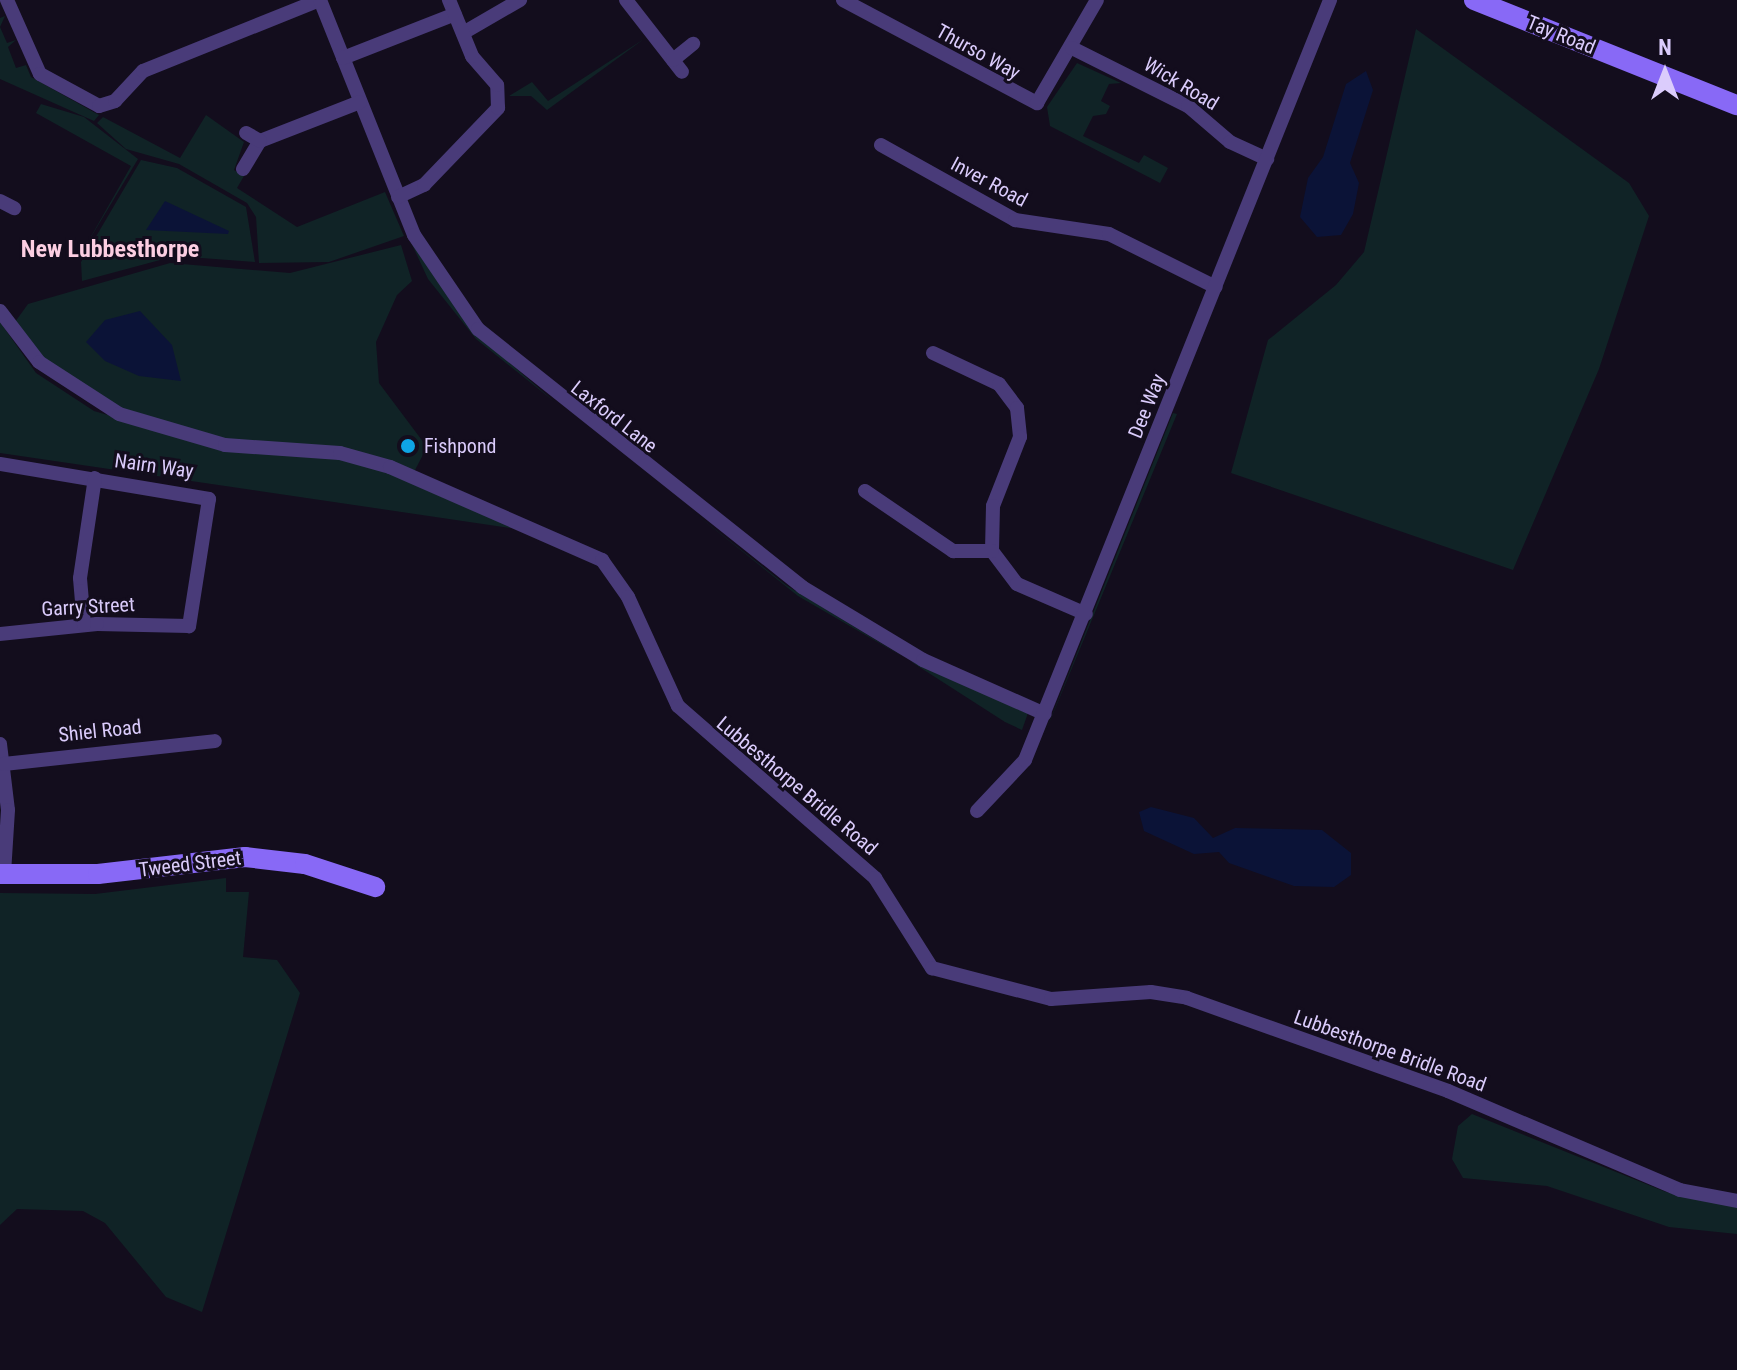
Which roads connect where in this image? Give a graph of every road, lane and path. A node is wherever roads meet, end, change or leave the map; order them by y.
1 (7, 0) edge
2 (320, 0) edge
3 (520, 0) edge
4 (626, 0) edge
5 (843, 0) edge
6 (1097, 0) edge
7 (1330, 0) edge
8 (1474, 0) edge
9 (452, 7) edge
10 (463, 33) junction
11 (693, 44) dead end
12 (1072, 48) junction
13 (343, 58) junction
14 (360, 102) junction
15 (1737, 105) edge
16 (246, 133) dead end
17 (260, 141) junction
18 (881, 145) dead end
19 (1267, 159) junction
20 (243, 169) dead end
21 (398, 197) junction
22 (0, 201) edge
23 (14, 208) dead end
24 (1216, 287) junction
25 (0, 311) edge
26 (933, 353) dead end
27 (0, 464) edge
28 (95, 478) junction
29 (865, 491) dead end
30 (992, 551) junction
31 (1086, 614) junction
32 (84, 625) junction
33 (178, 627) joint
34 (0, 634) edge
35 (1045, 714) junction
36 (200, 726) dead end
37 (0, 744) edge
38 (4, 764) junction
39 (977, 811) dead end
40 (2, 874) edge
41 (375, 887) dead end
42 (1737, 1201) edge

1 - 2 street
2 - 13 street, Laxford Lane
3 - 10 street
4 - 11 street
5 - 12 street, Thurso Way
6 - 12 street, Thurso Way
7 - 19 street, Dee Way
8 - 15 street, Tay Road
9 - 10 street
9 - 13 street
10 - 21 street
12 - 19 street, Wick Road
13 - 14 street, Laxford Lane
14 - 17 street
14 - 21 street, Laxford Lane
16 - 17 street
17 - 20 street
18 - 24 street, Inver Road
19 - 24 street, Dee Way
21 - 35 street, Laxford Lane
22 - 23 street
24 - 31 street, Dee Way
25 - 42 street, Lubbesthorpe Bridle Road
26 - 30 street
27 - 28 street, Nairn Way
28 - 32 street
28 - 33 street, Nairn Way
29 - 30 street
30 - 31 street
31 - 35 street, Dee Way
32 - 33 street, Garry Street
32 - 34 street, Garry Street
35 - 39 street, Dee Way
36 - 38 street, Shiel Road
37 - 38 street
38 - 40 street
40 - 41 street, Tweed Street

